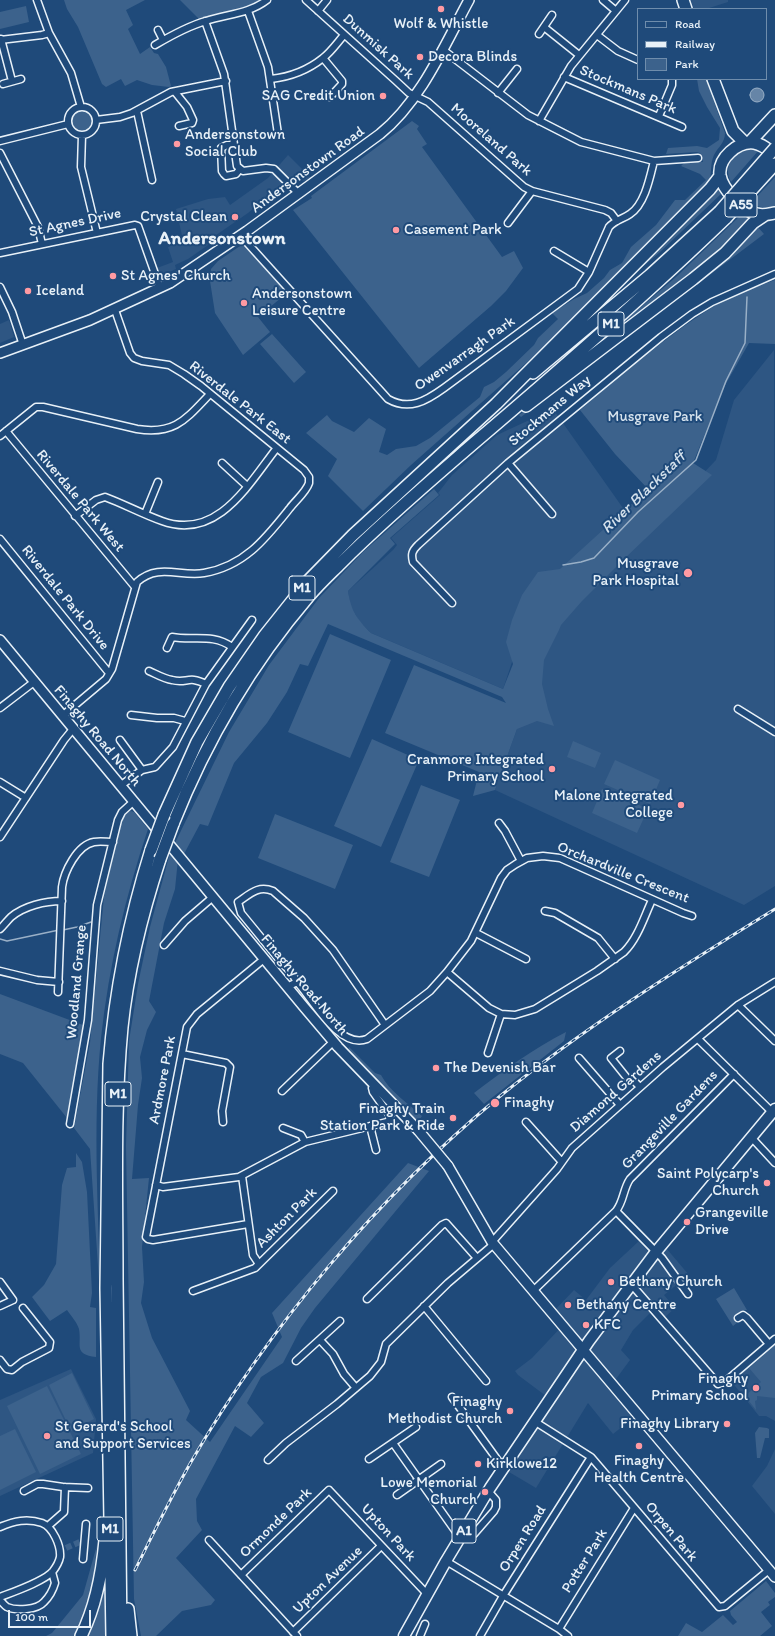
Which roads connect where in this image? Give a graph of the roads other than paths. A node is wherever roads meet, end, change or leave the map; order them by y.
1 (37, 0) edge
2 (267, 0) edge
3 (306, 0) edge
4 (327, 0) edge
5 (469, 0) edge
6 (603, 0) edge
7 (625, 0) edge
8 (248, 11) junction
9 (318, 11) junction
10 (616, 11) junction
11 (552, 15) dead end
12 (205, 21) junction
13 (544, 27) junction
14 (158, 30) dead end
15 (49, 33) junction
16 (539, 34) dead end
17 (597, 34) junction
18 (344, 35) junction
19 (0, 40) edge
20 (164, 40) junction
21 (155, 45) dead end
22 (442, 49) junction
23 (579, 55) junction
24 (323, 58) junction
25 (637, 60) edge
26 (517, 69) dead end
27 (564, 77) junction
28 (21, 79) dead end
29 (270, 79) junction
30 (672, 80) edge
31 (713, 80) edge
32 (12, 81) junction
33 (226, 81) junction
34 (3, 84) dead end
35 (175, 92) junction
36 (498, 93) junction
37 (330, 96) dead end
38 (416, 96) junction
39 (81, 107) junction
40 (137, 111) junction
41 (775, 115) edge
42 (660, 116) junction
43 (96, 120) junction
44 (539, 121) junction
45 (729, 121) junction
46 (68, 124) junction
47 (179, 126) dead end
48 (682, 127) dead end
49 (278, 134) dead end
50 (82, 135) junction
51 (0, 141) edge
52 (747, 143) junction
53 (234, 145) junction
54 (775, 148) edge
55 (0, 153) edge
56 (775, 155) edge
57 (698, 158) dead end
58 (654, 161) junction
59 (721, 163) junction
60 (775, 164) edge
61 (240, 169) junction
62 (720, 176) junction
63 (152, 180) dead end
64 (532, 191) junction
65 (299, 194) junction
66 (771, 214) edge
67 (723, 215) junction
68 (617, 221) junction
69 (508, 223) dead end
70 (97, 233) junction
71 (241, 236) junction
72 (42, 244) junction
73 (554, 251) dead end
74 (0, 253) edge
75 (589, 272) junction
76 (775, 274) edge
77 (0, 287) edge
78 (160, 288) junction
79 (115, 310) junction
80 (23, 345) junction
81 (0, 353) edge
82 (210, 394) junction
83 (496, 404) junction
84 (493, 427) junction
85 (6, 431) junction
86 (0, 436) edge
87 (276, 449) junction
88 (222, 463) dead end
89 (508, 463) junction
90 (158, 482) dead end
91 (247, 486) junction
92 (145, 514) junction
93 (552, 514) dead end
94 (76, 516) junction
95 (0, 539) edge
96 (135, 587) junction
97 (452, 603) dead end
98 (252, 620) dead end
99 (0, 640) edge
100 (232, 647) junction
101 (167, 648) dead end
102 (149, 671) dead end
103 (109, 673) junction
104 (34, 682) junction
105 (206, 684) junction
106 (0, 708) edge
107 (738, 709) dead end
108 (131, 715) dead end
109 (62, 716) junction
110 (185, 721) junction
111 (73, 729) junction
112 (775, 732) edge
113 (120, 740) dead end
114 (142, 770) junction
115 (0, 782) edge
116 (120, 786) junction
117 (26, 798) junction
118 (133, 802) junction
119 (499, 823) dead end
120 (0, 837) edge
121 (113, 842) junction
122 (521, 861) junction
123 (213, 897) junction
124 (652, 900) junction
125 (62, 901) junction
126 (545, 911) dead end
127 (692, 916) dead end
128 (0, 929) edge
129 (476, 933) junction
130 (164, 945) dead end
131 (264, 959) junction
132 (615, 959) junction
133 (526, 960) dead end
134 (0, 971) edge
135 (447, 972) junction
136 (59, 982) junction
137 (297, 982) junction
138 (775, 982) edge
139 (287, 987) junction
140 (58, 992) dead end
141 (738, 1005) junction
142 (501, 1014) junction
143 (385, 1026) junction
144 (698, 1039) junction
145 (775, 1040) edge
146 (333, 1042) junction
147 (620, 1051) dead end
148 (182, 1054) junction
149 (488, 1054) dead end
150 (579, 1058) dead end
151 (734, 1074) junction
152 (375, 1085) junction
153 (640, 1087) junction
154 (282, 1091) dead end
155 (620, 1105) junction
156 (774, 1110) edge
157 (223, 1122) dead end
158 (526, 1122) dead end
159 (70, 1124) dead end
160 (370, 1126) junction
161 (283, 1128) dead end
162 (751, 1137) junction
163 (305, 1142) junction
164 (376, 1150) dead end
165 (562, 1161) junction
166 (775, 1163) edge
167 (242, 1176) junction
168 (156, 1185) junction
169 (332, 1191) dead end
170 (616, 1211) junction
171 (248, 1224) junction
172 (493, 1243) junction
173 (655, 1253) junction
174 (477, 1258) junction
175 (259, 1264) junction
176 (0, 1282) edge
177 (631, 1284) junction
178 (193, 1292) dead end
179 (533, 1292) junction
180 (688, 1294) dead end
181 (367, 1299) dead end
182 (0, 1306) edge
183 (424, 1306) junction
184 (27, 1310) dead end
185 (738, 1318) dead end
186 (340, 1321) dead end
187 (117, 1334) junction
188 (775, 1339) edge
189 (320, 1340) junction
190 (769, 1344) junction
191 (582, 1350) junction
192 (0, 1360) edge
193 (296, 1361) dead end
194 (486, 1381) dead end
195 (356, 1388) junction
196 (452, 1397) dead end
197 (534, 1421) junction
198 (416, 1427) dead end
199 (393, 1443) junction
200 (591, 1457) junction
201 (369, 1459) dead end
202 (268, 1460) dead end
203 (441, 1464) dead end
204 (504, 1466) junction
205 (419, 1480) junction
206 (65, 1488) junction
207 (88, 1488) dead end
208 (329, 1490) joint
209 (24, 1491) dead end
210 (488, 1491) junction
211 (109, 1494) junction
212 (397, 1495) dead end
213 (634, 1508) junction
214 (86, 1524) dead end
215 (48, 1526) junction
216 (0, 1527) edge
217 (462, 1533) junction
218 (208, 1540) dead end
219 (381, 1546) junction
220 (83, 1559) dead end
221 (446, 1561) junction
222 (52, 1572) junction
223 (772, 1574) edge
224 (241, 1575) junction
225 (427, 1594) junction
226 (503, 1596) junction
227 (0, 1597) edge
228 (0, 1600) edge
229 (425, 1624) dead end
230 (559, 1629) junction
231 (295, 1634) edge
232 (406, 1634) edge
233 (81, 1636) edge
234 (112, 1636) edge
235 (121, 1636) edge
236 (131, 1636) edge
237 (416, 1636) edge
238 (420, 1636) edge
239 (480, 1636) edge
240 (568, 1636) edge

1 - 15 street
2 - 8 street
3 - 9 street, Dunmisk Park
4 - 9 street
5 - 22 street, Andersonstown Road
6 - 10 street
7 - 10 street
8 - 12 street
8 - 29 street
9 - 18 street, Dunmisk Park
10 - 17 street
11 - 13 street
12 - 20 street
12 - 33 street
13 - 16 street
13 - 23 street
14 - 20 street
15 - 19 street
15 - 39 street
17 - 23 street
17 - 25 street
18 - 24 street
18 - 38 street, Dunmisk Park
19 - 32 street
20 - 21 street
22 - 36 street
22 - 38 street, Andersonstown Road
23 - 27 street
24 - 29 street
24 - 37 street
26 - 36 street
27 - 42 street, Stockmans Park
27 - 44 street
28 - 32 street
29 - 49 street
30 - 42 street
31 - 45 highway, A55
32 - 34 street
33 - 35 street
33 - 53 street
35 - 40 street
35 - 47 street
36 - 44 street
38 - 64 street, Mooreland Park
38 - 65 street, Andersonstown Road
39 - 43 street
39 - 46 street
40 - 43 street
40 - 63 street
41 - 52 highway
42 - 48 street, Stockmans Park
43 - 50 street
44 - 58 street
45 - 52 highway, A55
45 - 59 highway, A55
46 - 50 street
46 - 51 street
50 - 70 street
52 - 56 highway, A55
52 - 59 highway
53 - 61 street
53 - 61 street
54 - 67 highway, M1, bridge
55 - 72 street
57 - 58 street
58 - 68 street, Owenvarragh Park
59 - 62 highway, A55
60 - 67 highway, M1, bridge
61 - 65 street
62 - 66 highway, A55
62 - 83 highway
64 - 68 street, Mooreland Park
64 - 69 street
65 - 71 street, Andersonstown Road
66 - 84 highway, M1
67 - 83 highway, M1
67 - 84 highway, M1
68 - 75 street, Owenvarragh Park
70 - 72 street, St Agnes Drive
70 - 78 street, St Agnes Drive
71 - 75 street, Owenvarragh Park
71 - 78 street, Andersonstown Road
72 - 74 street, St Agnes Drive
73 - 75 street
76 - 89 street, Stockmans Way
77 - 80 street
78 - 79 street, Andersonstown Road
79 - 80 street, Andersonstown Road
79 - 82 street, Riverdale Park East
80 - 81 street, Andersonstown Road
82 - 85 street
82 - 87 street, Riverdale Park East
83 - 211 highway, M1, bridge
84 - 187 highway, M1, bridge
85 - 86 street
85 - 94 street, Riverdale Park West
87 - 91 street
87 - 96 street, Riverdale Park East
88 - 91 street
89 - 93 street
89 - 97 street, Stockmans Way
90 - 92 street
91 - 92 street
92 - 94 street
94 - 96 street, Riverdale Park West
95 - 103 street, Riverdale Park Drive
96 - 103 street
98 - 100 street
99 - 104 street, Finaghy Road North
100 - 101 street
100 - 105 street
102 - 105 street
103 - 109 street
104 - 106 street
104 - 109 street, Finaghy Road North
105 - 110 street
107 - 112 street
108 - 110 street
109 - 111 street, Finaghy Road North
110 - 114 street
111 - 116 street, Finaghy Road North
111 - 117 street
113 - 114 street
114 - 116 street
115 - 117 street
116 - 118 street, Finaghy Road North
117 - 120 street
118 - 121 street, Woodland Grange
118 - 123 street, Finaghy Road North
119 - 122 street
121 - 125 street, Woodland Grange
121 - 159 street, Woodland Grange
122 - 124 street, Orchardville Crescent
122 - 129 street, Orchardville Crescent
123 - 130 street
123 - 131 street, Finaghy Road North
124 - 127 street, Orchardville Crescent
124 - 132 street
125 - 128 street
125 - 136 street, Woodland Grange
126 - 132 street
129 - 133 street
129 - 135 street, Orchardville Crescent
131 - 139 street, Finaghy Road North
131 - 148 street, Ardmore Park
132 - 142 street
134 - 136 street, Woodland Grange
135 - 142 street
135 - 143 street, Orchardville Crescent
136 - 140 street, Woodland Grange
137 - 139 street
137 - 143 street, Orchardville Crescent
137 - 143 street, Orchardville Crescent
138 - 141 street, Diamond Gardens
139 - 146 street, Finaghy Road North
141 - 144 street, Diamond Gardens
141 - 145 street
142 - 149 street
144 - 151 street
144 - 153 street, Diamond Gardens
146 - 152 street, Finaghy Road North
146 - 154 street
147 - 153 street
148 - 157 street
148 - 168 street, Ardmore Park
150 - 155 street
151 - 156 street
151 - 170 street, Grangeville Gardens
152 - 160 street
152 - 172 street, Finaghy Road North, bridge
153 - 155 street, Diamond Gardens
155 - 165 street, Diamond Gardens
156 - 162 main road, A1
158 - 165 street
160 - 163 street
160 - 164 street
161 - 163 street
162 - 166 street
162 - 173 main road, A1
163 - 167 street
165 - 172 street, Diamond Gardens
167 - 168 street
167 - 171 street, Ashton Park
168 - 171 street, Ardmore Park
169 - 175 street, Ashton Park
170 - 173 street
170 - 179 street, Grangeville Gardens
171 - 175 street, Ashton Park
172 - 174 street, Diamond Gardens
172 - 179 street, Finaghy Road North
173 - 177 main road, A1
173 - 180 street
174 - 181 street
174 - 183 street, Diamond Gardens
175 - 178 street, Ashton Park
176 - 182 street
177 - 190 street
177 - 191 main road, A1
179 - 191 street, Finaghy Road North
183 - 194 street
183 - 195 street, Diamond Gardens
184 - 192 street
185 - 190 street
186 - 189 street
187 - 235 highway, M1
187 - 236 highway
188 - 190 street
189 - 193 street
189 - 195 street
191 - 197 main road, A1
191 - 223 street, Finaghy Road North
195 - 202 street, Diamond Gardens
196 - 204 street
197 - 200 street, Orpen Park
197 - 204 main road, A1
198 - 199 street
199 - 201 street
199 - 205 street
200 - 213 street, Orpen Park
200 - 226 street, Orpen Road
203 - 205 street
204 - 210 main road, A1
205 - 212 street
205 - 217 street
206 - 207 street
206 - 209 street
206 - 215 street
208 - 219 street, Upton Park
208 - 224 street, Ormonde Park
210 - 217 main road, A1
210 - 217 street
211 - 233 highway
211 - 234 highway, M1
213 - 223 street, Orpen Park
213 - 230 street, Potter Park
214 - 220 street
215 - 216 street
215 - 222 street
217 - 221 main road, A1
218 - 224 street, Ormonde Park
219 - 225 street, Upton Park
219 - 231 street, Upton Avenue
221 - 225 main road, A1
221 - 226 street
222 - 227 street
222 - 228 street
224 - 231 street, Ormonde Park
225 - 232 main road, A1
226 - 230 street
226 - 239 street, Orpen Road
229 - 238 street
230 - 240 street
232 - 237 street

